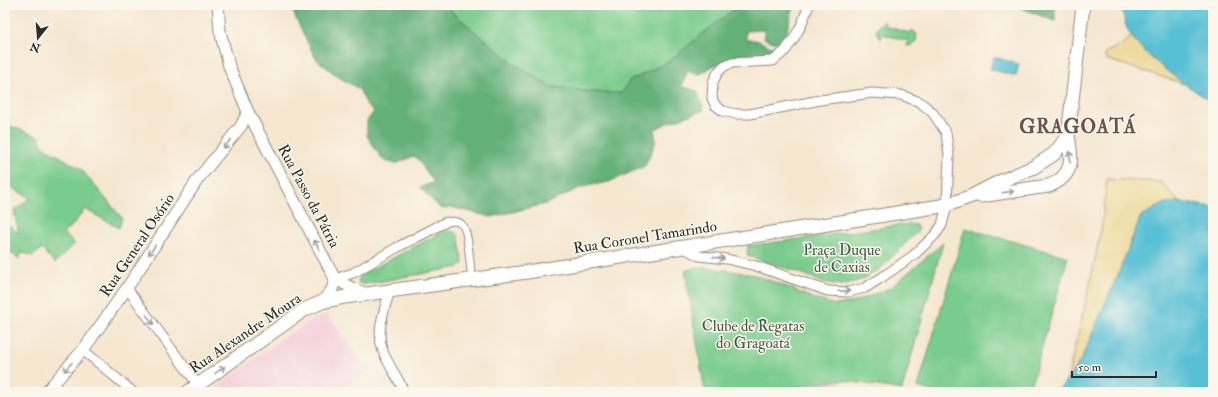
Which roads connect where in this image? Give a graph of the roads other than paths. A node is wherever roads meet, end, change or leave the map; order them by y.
1 (218, 5) edge
2 (809, 5) edge
3 (1083, 5) edge
4 (248, 112) junction
5 (241, 126) junction
6 (256, 128) junction
7 (1068, 136) junction
8 (1049, 157) junction
9 (1034, 167) junction
10 (1063, 177) junction
11 (1043, 187) junction
12 (972, 196) junction
13 (948, 205) junction
14 (446, 222) joint
15 (682, 247) junction
16 (335, 279) junction
17 (472, 280) junction
18 (127, 288) junction
19 (390, 290) junction
20 (367, 294) junction
21 (322, 302) junction
22 (83, 350) junction
23 (193, 389) edge
24 (46, 392) edge
25 (133, 392) edge
26 (404, 392) edge

1 - 4 street, Rua Passo da Pátria
2 - 13 street
3 - 7 main road
4 - 5 street, Rua General Osório
4 - 6 street, Rua Passo da Pátria
5 - 6 street
5 -> 18 street, Rua General Osório
16 -> 6 street, Rua Passo da Pátria
7 - 8 main road, Rua Coronel Tamarindo
10 -> 7 main road
8 - 9 main road, Rua Coronel Tamarindo
8 - 10 main road
9 - 11 main road
9 - 12 main road, Rua Coronel Tamarindo
10 - 11 main road, Rua Coronel Tamarindo
12 -> 11 main road, Rua Coronel Tamarindo
12 - 13 main road, Rua Coronel Tamarindo
13 - 15 main road, Rua Coronel Tamarindo
15 -> 13 street
14 - 16 street
14 - 17 street
15 - 17 main road, Rua Coronel Tamarindo
16 - 20 street
16 - 21 street
17 - 19 main road, Rua Coronel Tamarindo
18 - 22 street, Rua General Osório
18 -> 23 street
19 - 20 main road, Rua Coronel Tamarindo
19 - 26 street
20 - 21 main road, Rua Coronel Tamarindo
23 -> 21 main road, Rua Alexandre Moura
22 -> 24 street, Rua General Osório
22 - 25 street

